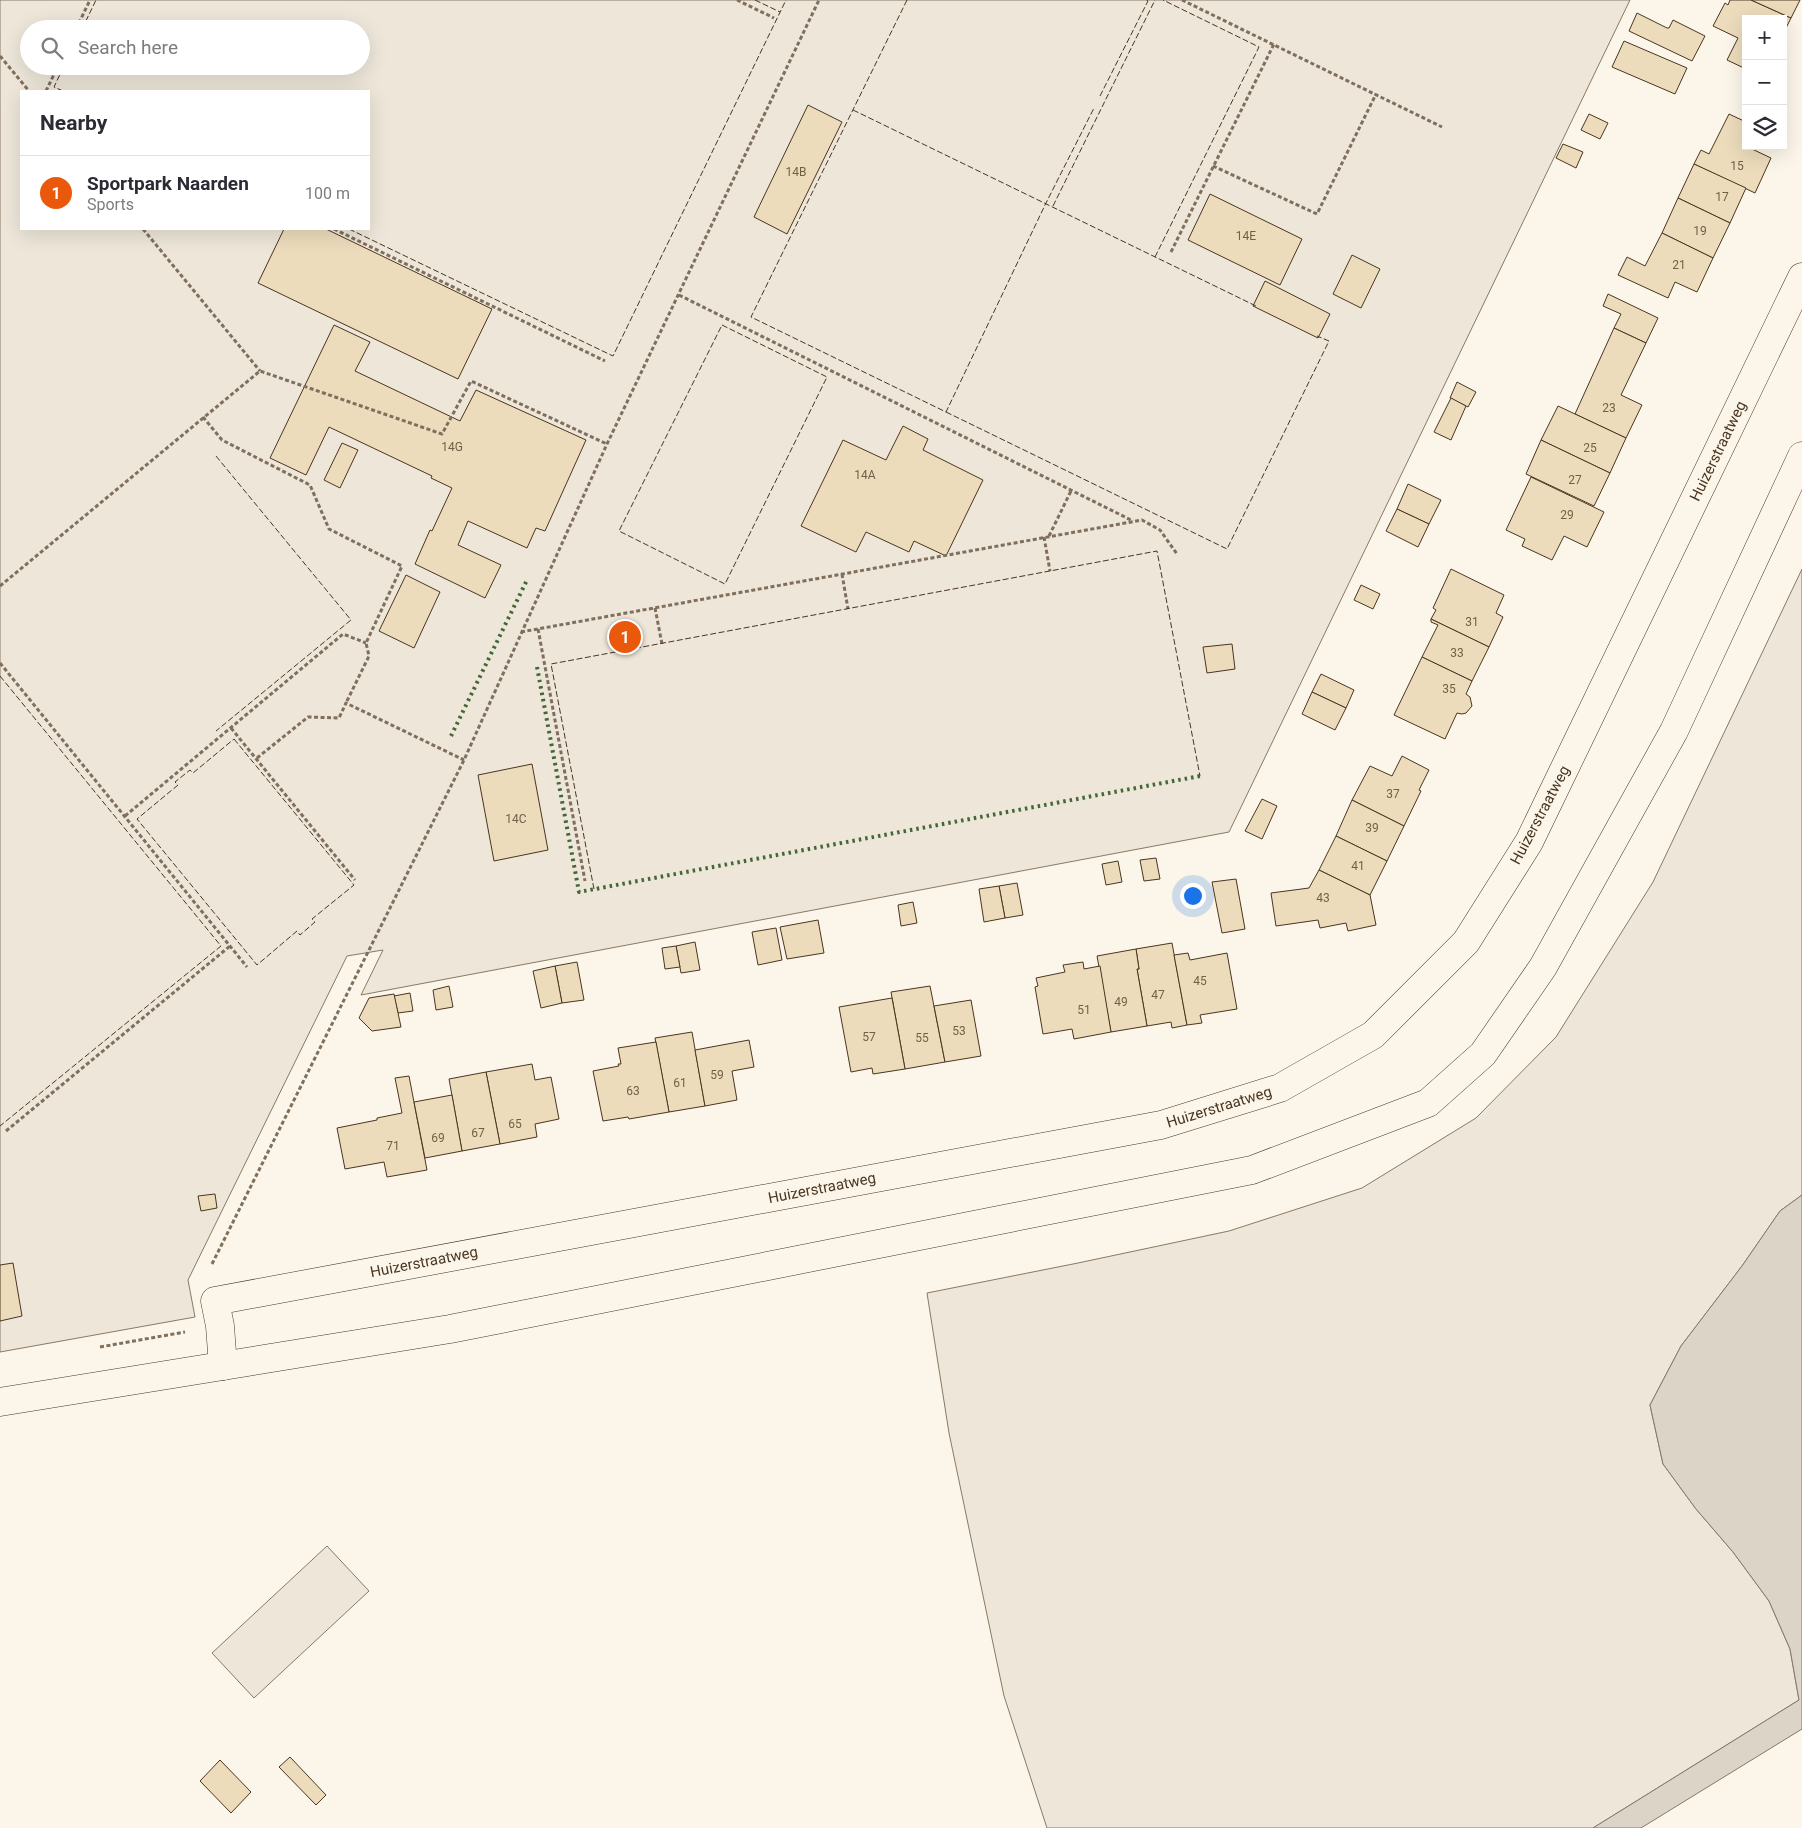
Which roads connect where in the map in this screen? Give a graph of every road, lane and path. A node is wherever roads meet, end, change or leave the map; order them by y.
1 (90, 0) edge
2 (736, 0) edge
3 (819, 0) edge
4 (1182, 0) edge
5 (774, 18) dead end
6 (80, 20) edge
7 (1274, 44) junction
8 (0, 56) edge
9 (54, 75) edge
10 (28, 90) edge
11 (47, 90) edge
12 (1376, 94) junction
13 (1442, 127) dead end
14 (1213, 166) junction
15 (143, 230) edge
16 (336, 230) edge
17 (1171, 252) dead end
18 (1802, 277) edge
19 (678, 295) junction
20 (605, 361) dead end
21 (260, 371) junction
22 (203, 417) junction
23 (607, 444) junction
24 (1802, 456) edge
25 (1071, 490) junction
26 (1133, 521) junction
27 (1049, 536) junction
28 (1044, 537) junction
29 (1176, 554) dead end
30 (1050, 571) dead end
31 (842, 574) junction
32 (0, 586) edge
33 (655, 608) junction
34 (848, 608) dead end
35 (538, 629) junction
36 (521, 632) junction
37 (366, 643) junction
38 (662, 644) dead end
39 (0, 663) edge
40 (346, 704) junction
41 (231, 728) junction
42 (257, 758) junction
43 (464, 760) junction
44 (125, 816) junction
45 (355, 880) dead end
46 (585, 882) dead end
47 (230, 946) junction
48 (248, 967) dead end
49 (6, 1131) dead end
50 (218, 1313) junction
51 (96, 1347) dead end
52 (222, 1366) junction
53 (0, 1402) edge

1 - 6 path
2 - 5 path
3 - 19 path
4 - 7 path
7 - 12 path
7 - 14 path
8 - 10 path
9 - 11 path
12 - 13 path
12 - 14 path
14 - 17 path
15 - 21 path
16 - 20 path
18 - 50 street, Huizerstraatweg
19 - 23 path
19 - 25 path
21 - 22 path
21 - 23 path
22 - 32 path
22 - 37 path
23 - 36 path
24 - 52 street
25 - 26 path
25 - 27 path
26 - 27 path
26 - 29 path
27 - 28 path
28 - 30 path
28 - 31 path
31 - 33 path
31 - 34 path
33 - 35 path
33 - 38 path
35 - 36 path
35 - 46 path
36 - 43 path
37 - 40 path
37 - 41 path
39 - 44 path
40 - 42 path
40 - 43 path
41 - 42 path
41 - 44 path
42 - 45 path
43 - 50 path
44 - 47 path
47 - 48 path
47 - 49 path
50 - 51 path
50 - 52 street
52 - 53 street

